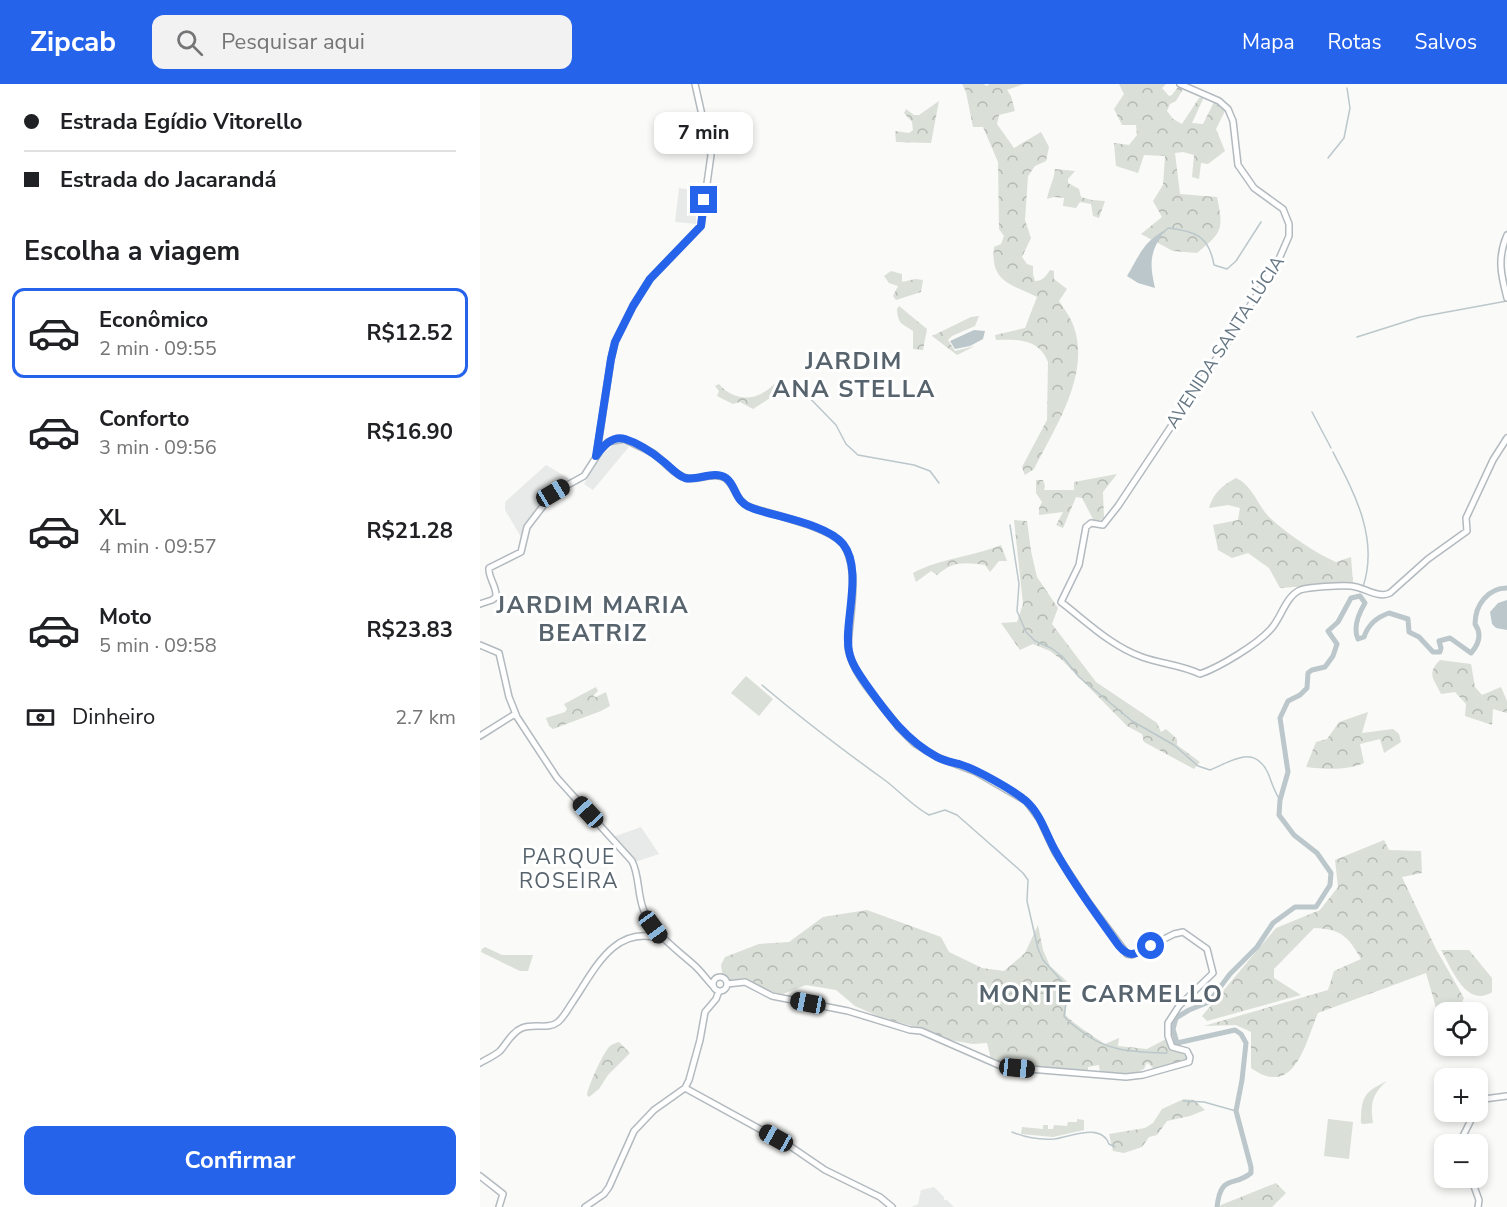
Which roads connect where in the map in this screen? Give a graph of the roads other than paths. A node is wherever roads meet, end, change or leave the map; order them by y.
1 (695, 84) edge
2 (1180, 84) edge
3 (1507, 235) edge
4 (1507, 297) edge
5 (1507, 438) edge
6 (596, 456) junction
7 (480, 604) edge
8 (480, 645) edge
9 (515, 714) junction
10 (480, 736) edge
11 (664, 939) junction
12 (705, 977) junction
13 (716, 978) junction
14 (727, 984) junction
15 (713, 986) junction
16 (719, 991) junction
17 (480, 1063) edge
18 (685, 1088) junction
19 (1507, 1096) edge
20 (1488, 1098) edge
21 (480, 1176) edge
22 (1475, 1188) edge
23 (499, 1207) edge
24 (585, 1207) edge
25 (892, 1207) edge
26 (1478, 1207) edge

1 - 6 street
2 - 5 street, AVENIDA SANTA LÚCIA
3 - 4 street
6 - 7 street
6 - 14 street
8 - 9 street
9 - 10 street
9 - 11 street
11 - 12 street
11 - 17 street
12 - 13 street
12 - 15 street
13 - 14 street
13 - 15 street
14 - 16 street
15 - 16 street
16 - 18 street
18 - 24 street
18 - 25 street
19 - 20 street
21 - 23 street
22 - 26 street

